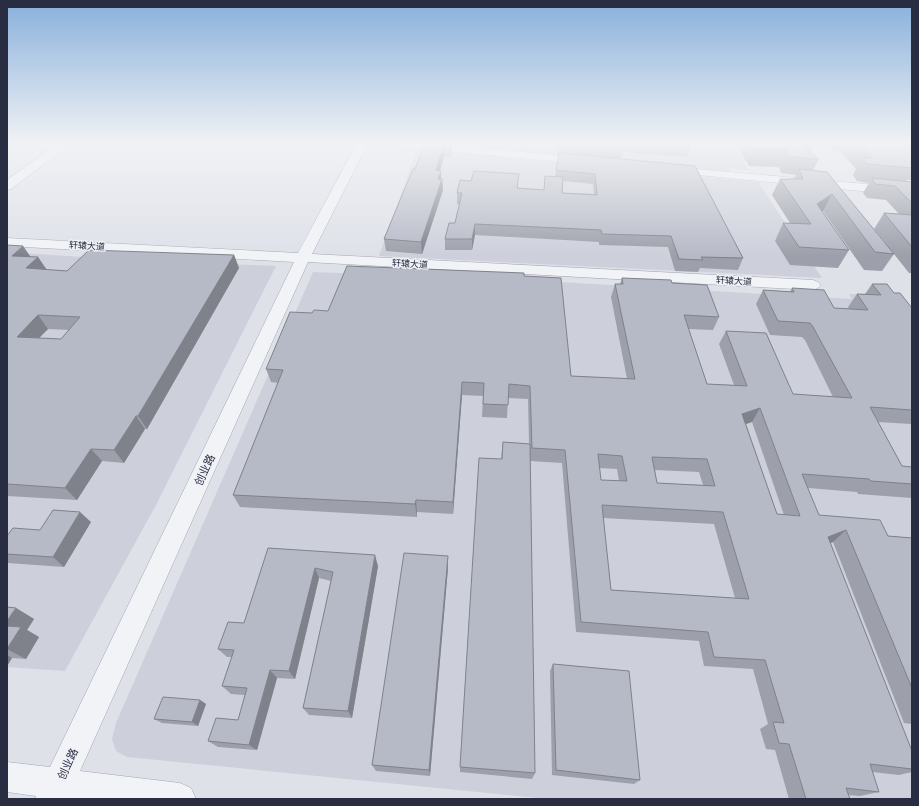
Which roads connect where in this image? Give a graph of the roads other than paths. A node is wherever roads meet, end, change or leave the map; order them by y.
1 (344, 181) edge
2 (789, 181) edge
3 (912, 192) edge
4 (7, 242) edge
5 (303, 258) junction
6 (813, 285) dead end
7 (7, 777) edge
8 (55, 791) edge
9 (180, 799) edge

1 - 5 street, 创业路
2 - 3 street
4 - 5 street, 轩辕大道
5 - 6 street, 轩辕大道
5 - 8 street, 创业路
7 - 8 street
8 - 9 street

